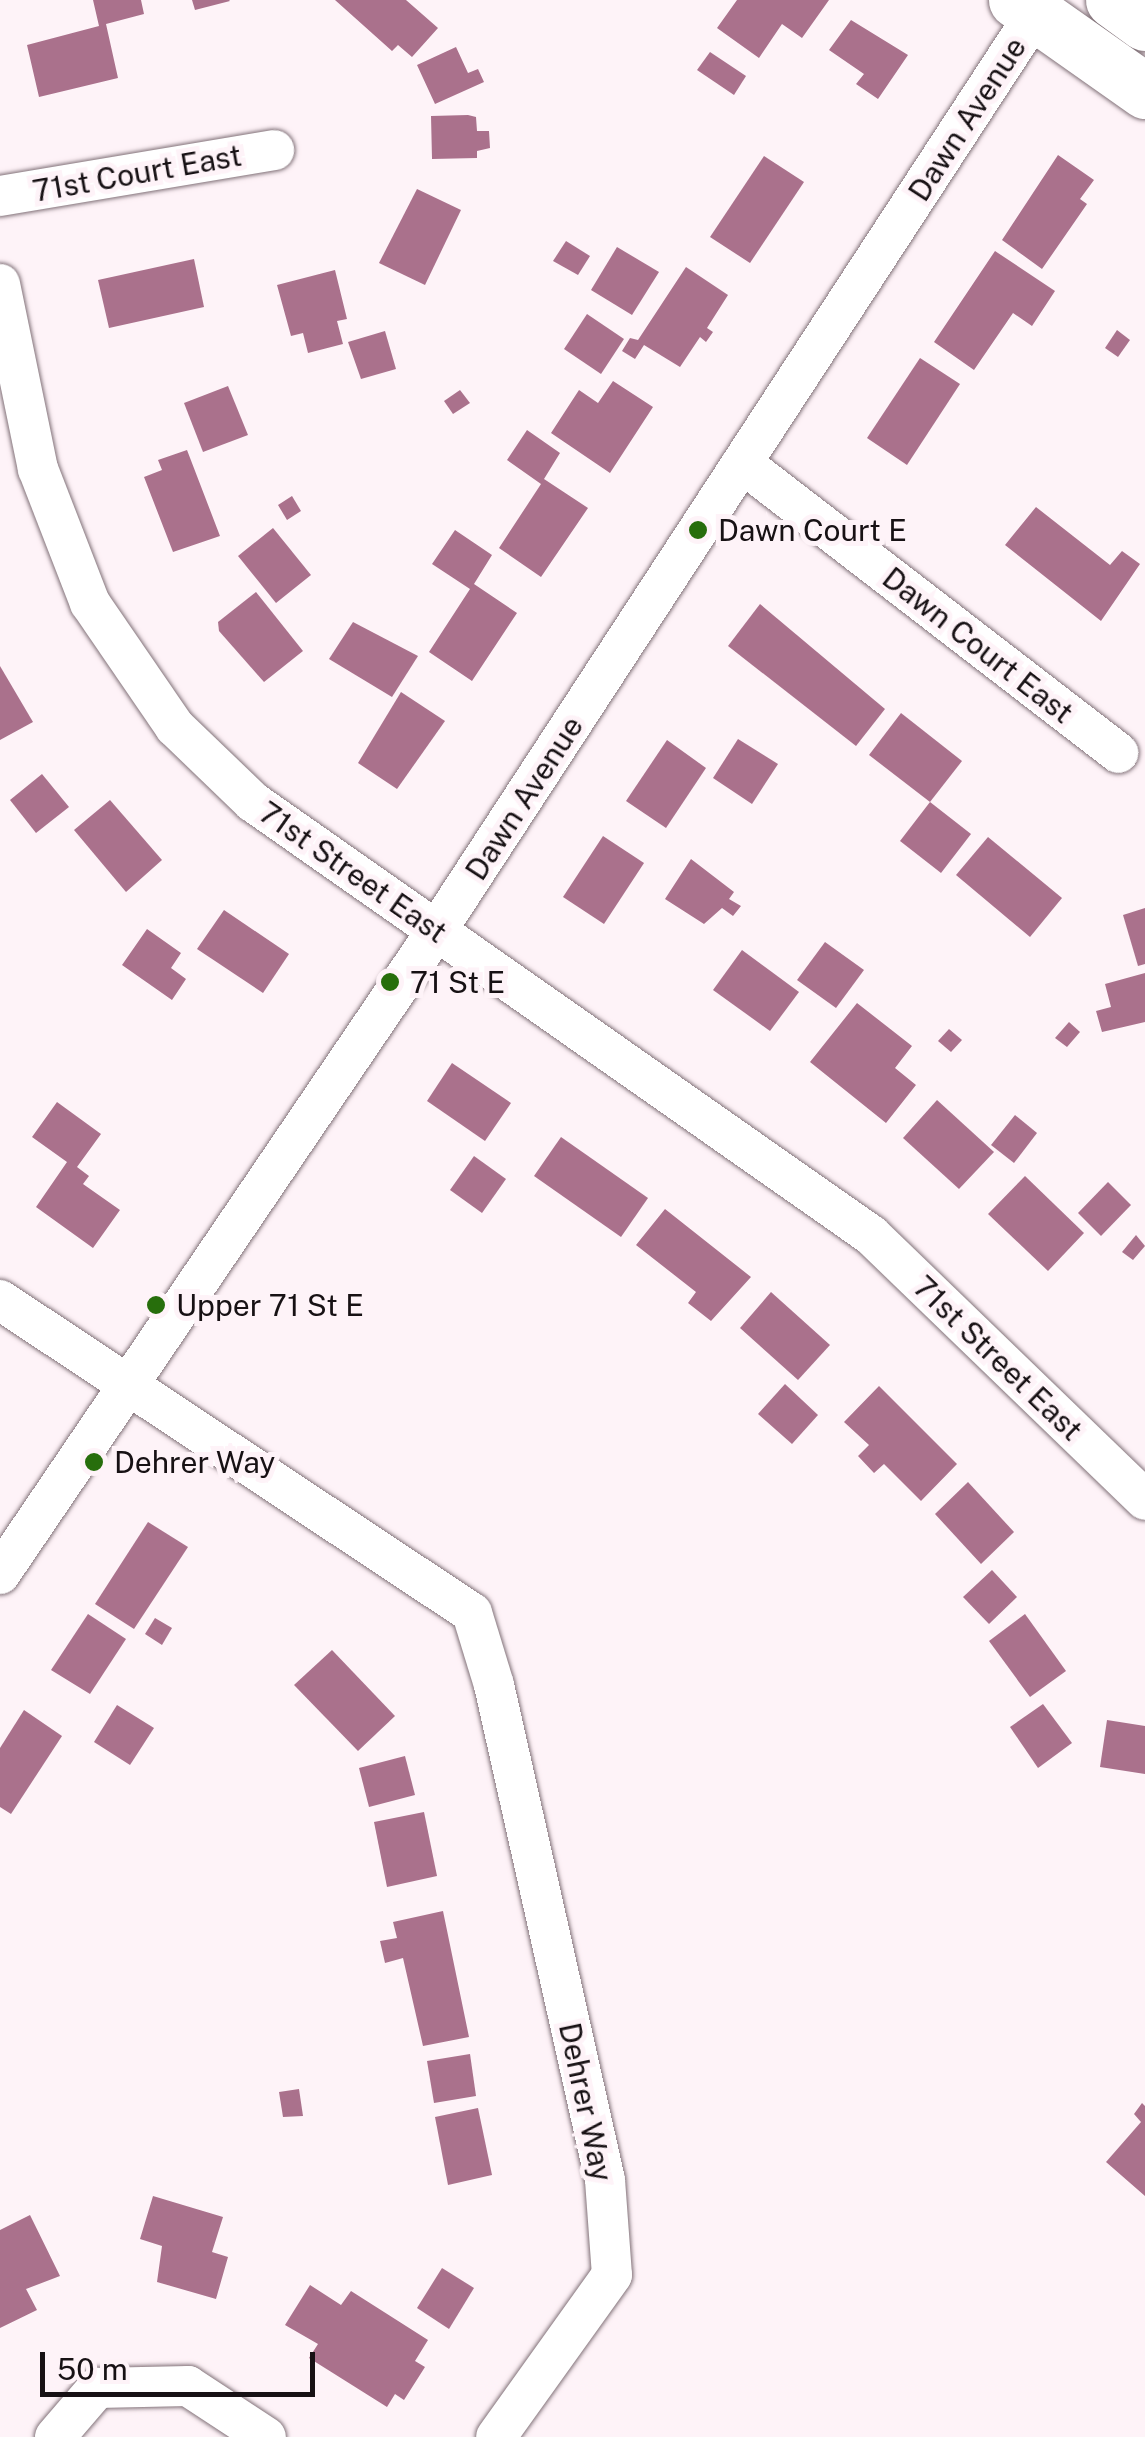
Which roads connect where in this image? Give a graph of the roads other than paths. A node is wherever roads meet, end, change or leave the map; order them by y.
1 (1114, 0) edge
2 (1032, 4) edge
3 (1145, 23) edge
4 (1145, 90) edge
5 (274, 150) dead end
6 (0, 196) edge
7 (0, 284) edge
8 (742, 463) junction
9 (1118, 753) dead end
10 (438, 930) junction
11 (0, 1300) edge
12 (127, 1387) junction
13 (1145, 1500) edge
14 (0, 1574) edge
15 (55, 2437) edge
16 (266, 2437) edge
17 (496, 2437) edge

1 - 3 main road
2 - 4 main road
2 - 8 street, Dawn Avenue
5 - 6 street, 71st Court East
7 - 10 street, 71st Street East
8 - 9 street, Dawn Court East
8 - 10 street, Dawn Avenue
10 - 12 street, Dawn Avenue
10 - 13 street, 71st Street East
11 - 12 street, Dehrer Way
12 - 14 street, Dawn Avenue
12 - 17 street, Dehrer Way
15 - 16 street

